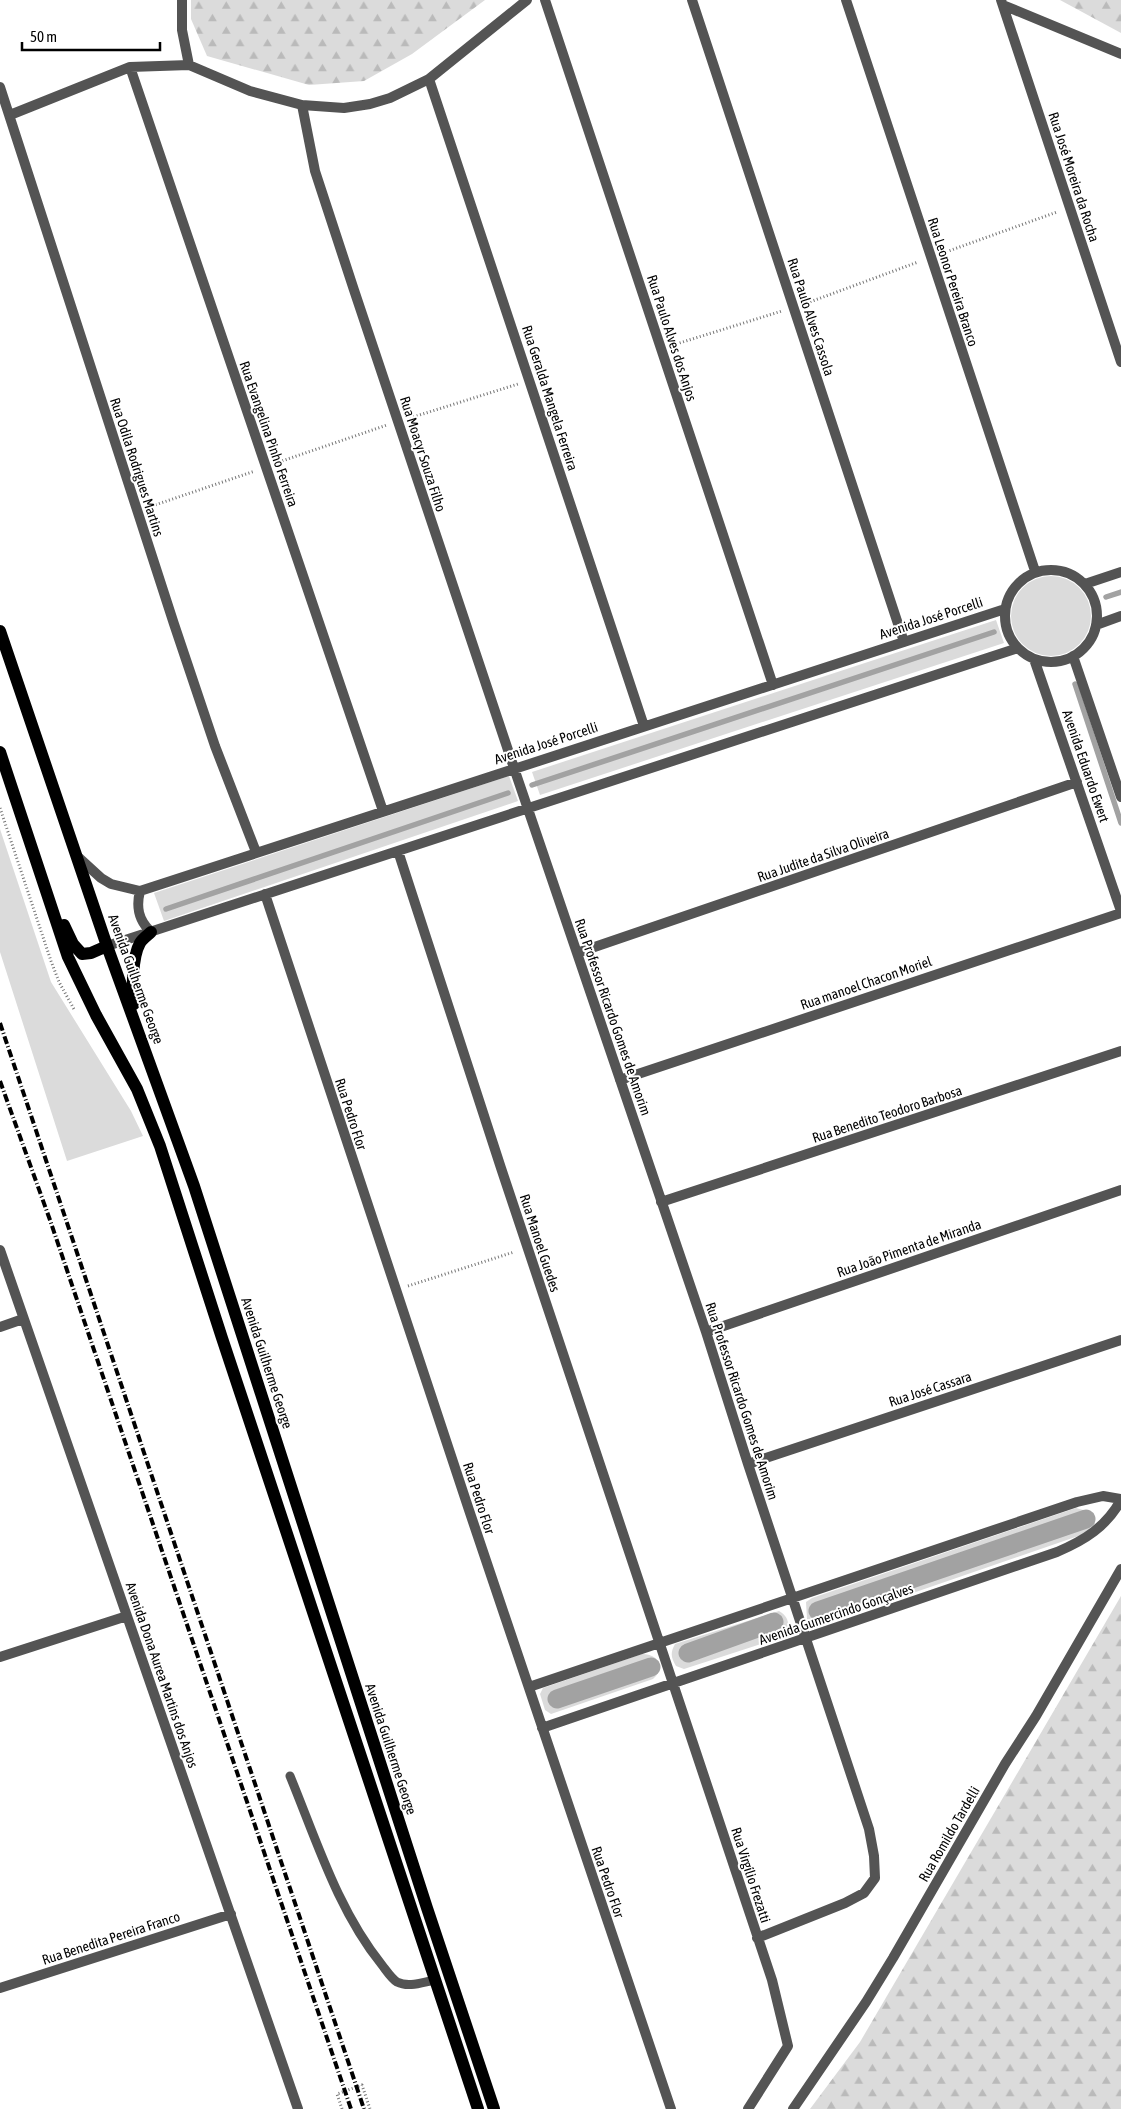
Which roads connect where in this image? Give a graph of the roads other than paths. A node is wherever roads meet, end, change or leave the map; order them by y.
1 (182, 0) edge
2 (527, 0) edge
3 (545, 0) edge
4 (692, 0) edge
5 (846, 0) edge
6 (1002, 3) edge
7 (1121, 54) edge
8 (188, 65) junction
9 (130, 67) junction
10 (429, 79) junction
11 (0, 87) edge
12 (302, 105) junction
13 (10, 115) junction
14 (1121, 362) edge
15 (1035, 571) junction
16 (1121, 572) edge
17 (1085, 584) junction
18 (1004, 609) junction
19 (1121, 616) edge
20 (1096, 625) junction
21 (0, 631) edge
22 (904, 642) junction
23 (1018, 648) junction
24 (1073, 656) junction
25 (1034, 659) junction
26 (773, 684) junction
27 (644, 726) junction
28 (0, 752) edge
29 (514, 768) junction
30 (1077, 782) junction
31 (1121, 797) edge
32 (527, 808) junction
33 (382, 811) junction
34 (398, 851) junction
35 (256, 852) junction
36 (78, 857) junction
37 (39, 871) junction
38 (140, 891) junction
39 (265, 894) junction
40 (1121, 912) edge
41 (151, 932) junction
42 (107, 946) junction
43 (577, 953) junction
44 (135, 1019) junction
45 (1121, 1051) edge
46 (620, 1080) junction
47 (1121, 1190) edge
48 (661, 1202) junction
49 (0, 1250) edge
50 (23, 1319) junction
51 (0, 1327) edge
52 (706, 1332) junction
53 (1121, 1340) edge
54 (748, 1464) junction
55 (1121, 1499) edge
56 (1121, 1568) edge
57 (792, 1598) junction
58 (127, 1616) junction
59 (806, 1639) junction
60 (659, 1643) junction
61 (0, 1657) edge
62 (672, 1682) junction
63 (529, 1687) junction
64 (542, 1728) junction
65 (290, 1776) dead end
66 (231, 1914) junction
67 (757, 1938) junction
68 (435, 1980) junction
69 (0, 1988) edge
70 (298, 2109) edge
71 (478, 2109) edge
72 (494, 2109) edge
73 (671, 2109) edge
74 (748, 2109) edge
75 (793, 2109) edge

1 - 8 street
2 - 10 street
3 - 26 street, Rua Paulo Alves dos Anjos
4 - 22 street, Rua Paulo Alves Cassola
5 - 15 street, Rua Leonor Pereira Branco
6 - 7 street
6 - 14 street, Rua José Moreira da Rocha
8 - 9 street
8 - 12 street
9 - 13 street
9 - 33 street, Rua Evangelina Pinho Ferreira
10 - 12 street
10 - 27 street, Rua Geralda Mangela Ferreira
11 - 13 street, Rua Odila Rodrigues Martins
12 - 29 street, Rua Moacyr Souza Filho
13 - 35 street, Rua Odila Rodrigues Martins
15 - 17 street
15 - 18 street
16 - 17 street
17 - 20 street
18 - 22 street, Avenida José Porcelli
18 - 23 street
19 - 20 street
20 - 24 street
21 - 36 main road, Avenida Guilherme George
22 - 26 street, Avenida José Porcelli
23 - 25 street
23 - 32 street
24 - 25 street
24 - 31 street, Avenida Eduardo Ewert
25 - 30 street, Avenida Eduardo Ewert
26 - 27 street, Avenida José Porcelli
27 - 29 street, Avenida José Porcelli
28 - 37 main road
29 - 32 street, Rua Moacyr Souza Filho
29 - 33 street, Avenida José Porcelli
30 - 40 street, Avenida Eduardo Ewert
30 - 43 street, Rua Judite da Silva Oliveira
32 - 34 street
32 - 43 street, Rua Professor Ricardo Gomes de Amorim
33 - 35 street, Avenida José Porcelli
34 - 39 street
34 - 60 street, Rua Manoel Guedes
35 - 38 street, Avenida José Porcelli
36 - 38 street
36 - 42 main road, Avenida Guilherme George
37 - 42 main road
37 - 68 main road
38 - 41 street
39 - 41 street
39 - 63 street, Rua Pedro Flor
40 - 46 street, Rua manoel Chacon Moriel
41 - 42 street
41 - 44 main road
42 - 44 main road, Avenida Guilherme George
43 - 46 street, Rua Professor Ricardo Gomes de Amorim
44 - 72 main road, Avenida Guilherme George
45 - 48 street, Rua Benedito Teodoro Barbosa
46 - 48 street, Rua Professor Ricardo Gomes de Amorim
47 - 52 street, Rua João Pimenta de Miranda
48 - 52 street, Rua Professor Ricardo Gomes de Amorim
49 - 50 street, Avenida Dona Aurea Martins dos Anjos
50 - 51 street
50 - 58 street, Avenida Dona Aurea Martins dos Anjos
52 - 54 street, Rua Professor Ricardo Gomes de Amorim
53 - 54 street, Rua José Cassara
54 - 57 street, Rua Professor Ricardo Gomes de Amorim
55 - 57 street, Avenida Gumercindo Gonçalves
55 - 59 street, Avenida Gumercindo Gonçalves
56 - 75 street, Rua Romildo Tardelli
57 - 59 street, Rua Professor Ricardo Gomes de Amorim
57 - 60 street, Avenida Gumercindo Gonçalves
58 - 61 street
58 - 66 street, Avenida Dona Aurea Martins dos Anjos
59 - 62 street, Avenida Gumercindo Gonçalves
59 - 67 street, Rua Professor Ricardo Gomes de Amorim
60 - 62 street, Rua Virgílio Frezatti
60 - 63 street, Avenida Gumercindo Gonçalves
62 - 64 street, Avenida Gumercindo Gonçalves
62 - 67 street, Rua Virgílio Frezatti
63 - 64 street, Rua Pedro Flor
64 - 73 street, Rua Pedro Flor
65 - 68 lane
66 - 69 street, Rua Benedita Pereira Franco
66 - 70 street, Avenida Dona Aurea Martins dos Anjos
67 - 74 street, Rua Virgílio Frezatti
68 - 71 main road

